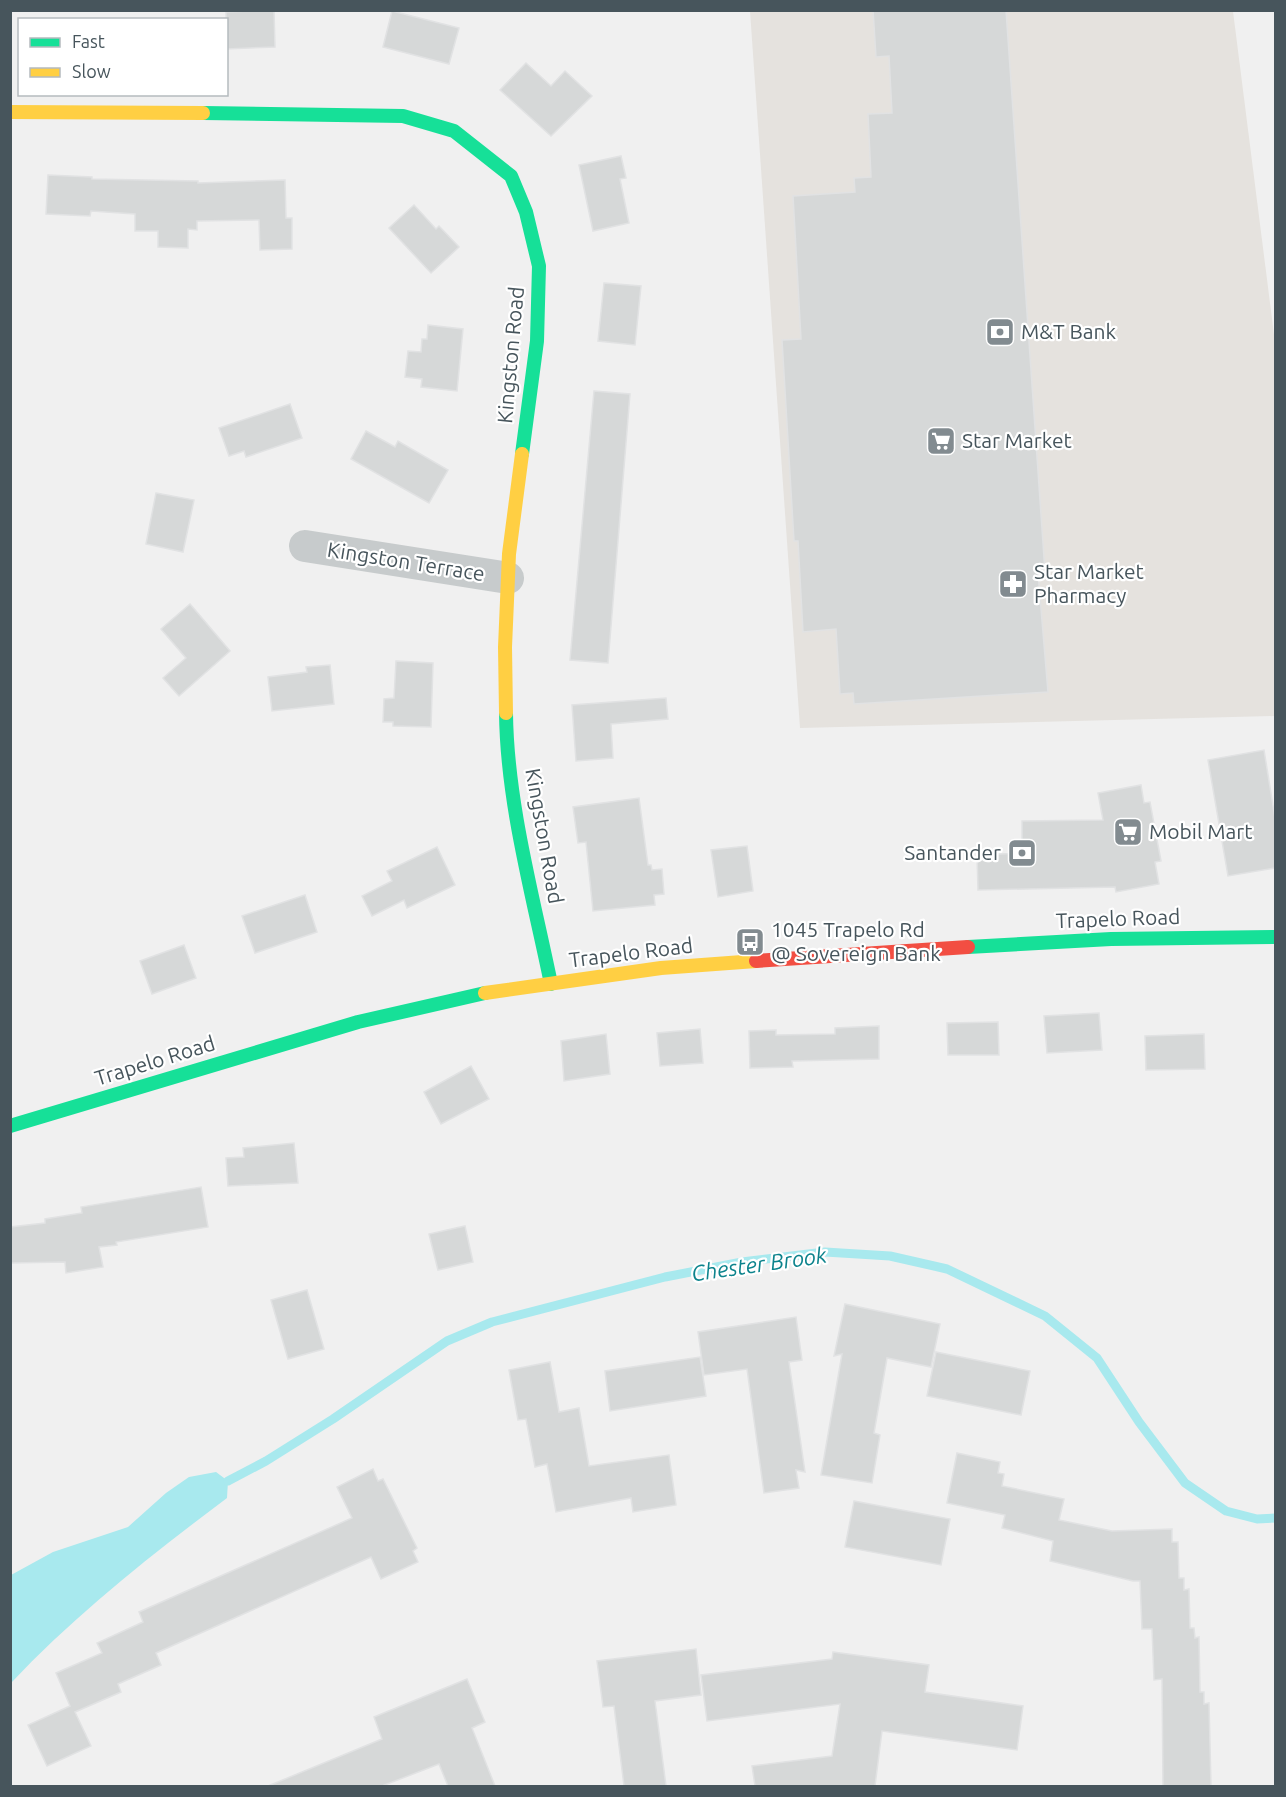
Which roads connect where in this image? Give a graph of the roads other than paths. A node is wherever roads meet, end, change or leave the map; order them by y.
1 (10, 112) edge
2 (305, 546) dead end
3 (508, 578) junction
4 (1275, 938) edge
5 (551, 984) junction
6 (10, 1126) edge

1 - 3 street, Kingston Road
2 - 3 street, Kingston Terrace
3 - 5 street, Kingston Road
4 - 5 street, Trapelo Road
5 - 6 street, Trapelo Road

